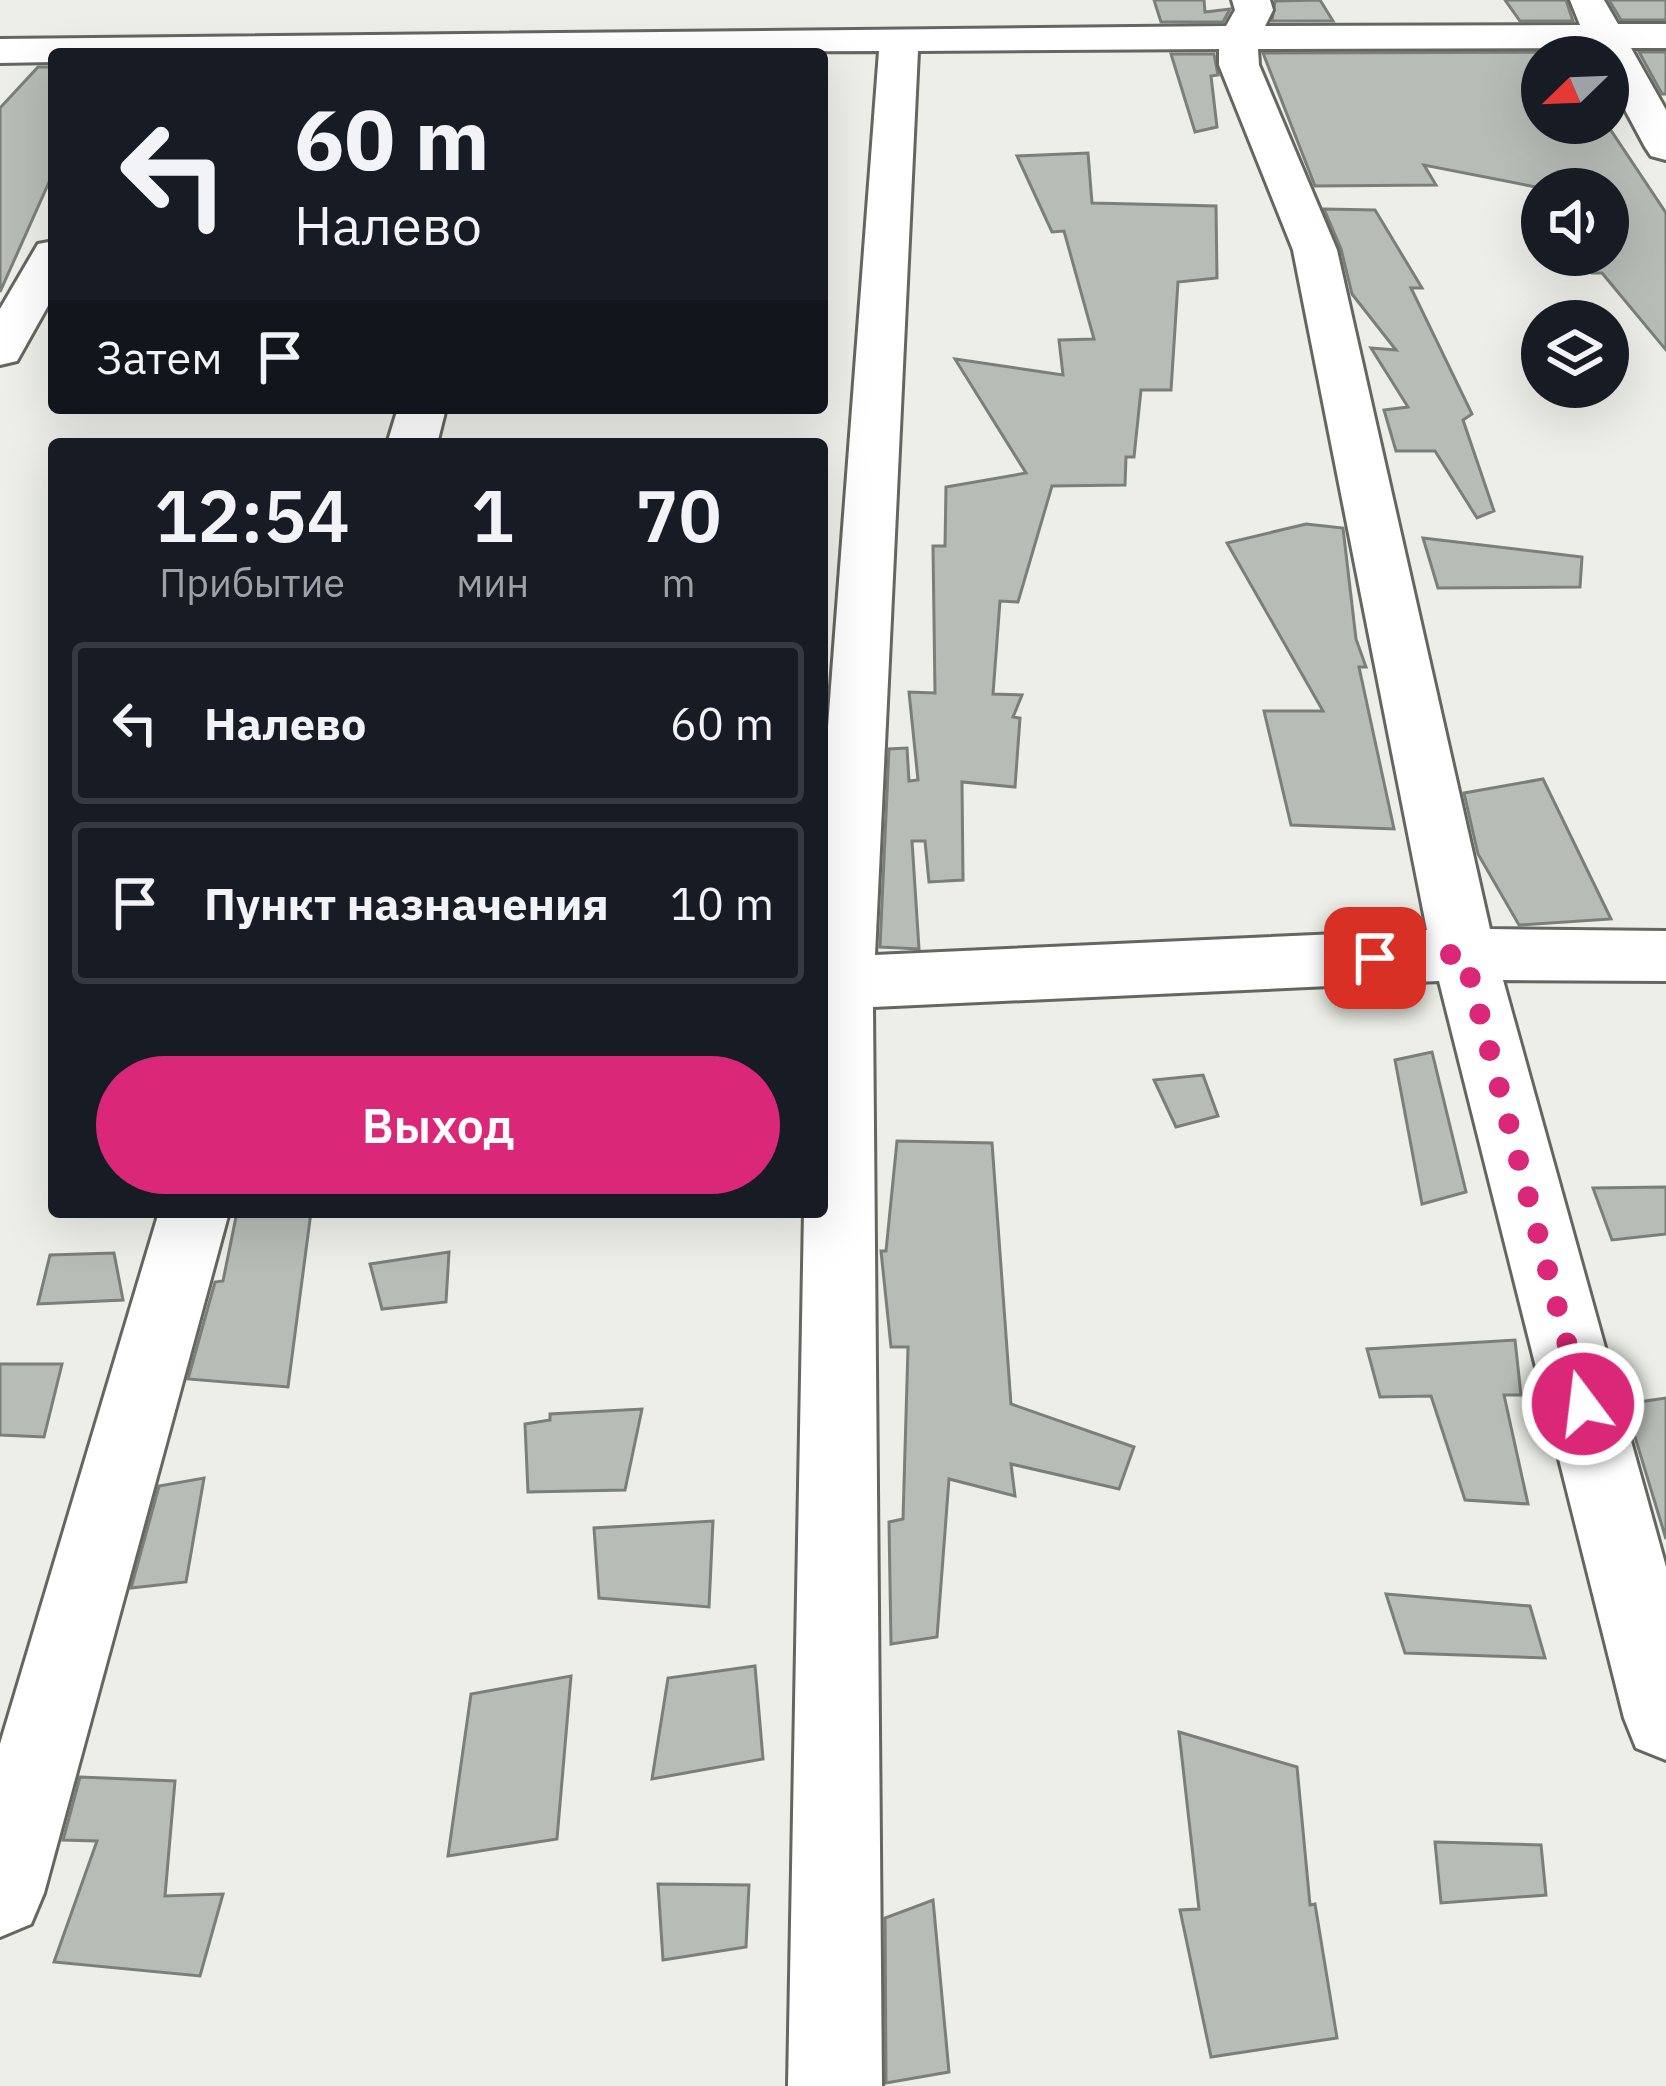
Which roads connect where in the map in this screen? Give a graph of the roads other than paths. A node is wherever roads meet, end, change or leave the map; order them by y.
1 (806, 0) edge
2 (1585, 0) edge
3 (1245, 20) edge
4 (1585, 36) edge
5 (1605, 36) edge
6 (1666, 36) edge
7 (1629, 37) edge
8 (899, 39) junction
9 (802, 41) junction
10 (154, 42) edge
11 (48, 48) edge
12 (51, 48) edge
13 (530, 48) edge
14 (601, 48) edge
15 (0, 51) edge
16 (1629, 79) edge
17 (1666, 147) edge
18 (48, 265) edge
19 (0, 351) edge
20 (1464, 954) junction
21 (1666, 956) edge
22 (841, 982) junction
23 (192, 1218) edge
24 (1666, 1718) edge
25 (0, 1892) edge
26 (835, 2086) edge

1 - 9 street
2 - 5 street
3 - 4 street
3 - 8 street
3 - 20 street
6 - 7 street
8 - 9 street
8 - 22 street
9 - 14 street
10 - 12 street
10 - 13 street
11 - 15 street
16 - 17 street
18 - 19 street
20 - 21 street
20 - 22 street
20 - 24 street
22 - 26 street
23 - 25 street

